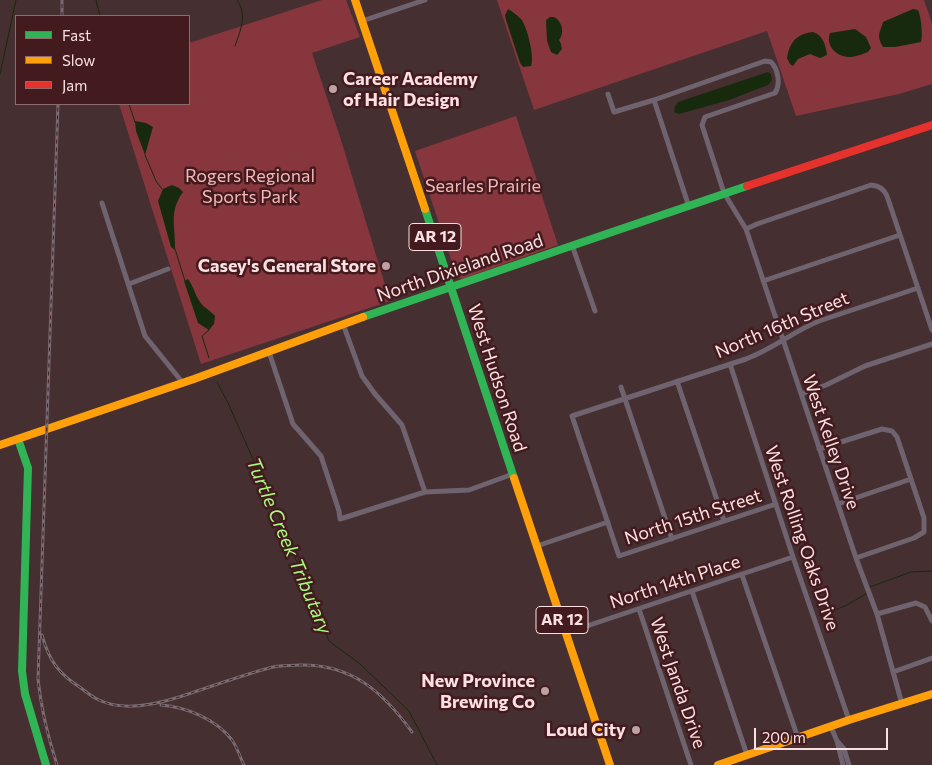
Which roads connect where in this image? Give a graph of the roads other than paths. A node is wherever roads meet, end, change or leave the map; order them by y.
1 (355, 0) edge
2 (425, 0) edge
3 (362, 21) junction
4 (608, 94) dead end
5 (654, 100) junction
6 (932, 125) edge
7 (724, 193) junction
8 (102, 203) dead end
9 (689, 206) junction
10 (746, 229) junction
11 (900, 235) junction
12 (572, 246) junction
13 (168, 269) dead end
14 (763, 281) junction
15 (129, 284) junction
16 (452, 288) junction
17 (918, 288) junction
18 (595, 311) dead end
19 (343, 324) junction
20 (932, 330) edge
21 (783, 341) junction
22 (932, 344) edge
23 (269, 352) junction
24 (730, 364) junction
25 (677, 382) junction
26 (183, 383) junction
27 (621, 387) dead end
28 (801, 394) junction
29 (625, 398) junction
30 (18, 439) junction
31 (0, 445) edge
32 (819, 449) junction
33 (514, 474) junction
34 (911, 479) junction
35 (425, 492) junction
36 (776, 504) junction
37 (838, 504) junction
38 (724, 521) junction
39 (608, 522) junction
40 (672, 539) junction
41 (537, 546) junction
42 (793, 557) junction
43 (856, 558) junction
44 (742, 575) junction
45 (692, 591) junction
46 (638, 609) junction
47 (877, 614) junction
48 (932, 621) edge
49 (566, 632) junction
50 (932, 658) edge
51 (893, 672) junction
52 (932, 694) edge
53 (902, 704) junction
54 (849, 720) junction
55 (831, 727) junction
56 (798, 738) junction
57 (837, 741) junction
58 (747, 755) junction
59 (46, 765) edge
60 (610, 765) edge
61 (691, 765) edge
62 (718, 765) edge
63 (843, 765) edge
64 (849, 765) edge

1 - 3 main road, West Hudson Road / AR 12
2 - 3 street
3 - 16 main road, West Hudson Road / AR 12
4 - 5 street
5 - 7 street, West Kelley Drive
5 - 9 street
6 - 7 main road, North Dixieland Road
7 - 9 main road, North Dixieland Road
7 - 10 street, West Kelley Drive
8 - 15 street
9 - 12 main road, North Dixieland Road
10 - 11 street
10 - 14 street, West Kelley Drive
11 - 14 street
11 - 17 street
12 - 16 main road, North Dixieland Road
12 - 18 street
13 - 15 street
14 - 21 street, West Kelley Drive
15 - 26 street
16 - 19 main road, North Dixieland Road
16 - 33 main road, West Hudson Road / AR 12
17 - 20 street
17 - 21 street, North 16th Street
19 - 23 main road, North Dixieland Road
19 - 35 street
21 - 24 street, North 16th Street
21 - 28 street, West Kelley Drive
22 - 28 street
23 - 26 main road, North Dixieland Road
23 - 35 street
24 - 25 street, North 16th Street
24 - 36 street, West Rolling Oaks Drive
25 - 29 street, North 16th Street
25 - 38 street
26 - 30 main road, North Dixieland Road
27 - 29 street
28 - 32 street, West Kelley Drive
29 - 39 street, North 16th Street
29 - 40 street
30 - 31 main road, North Dixieland Road
30 - 59 main road
32 - 34 street
32 - 37 street, West Kelley Drive
33 - 35 street
33 - 41 main road, West Hudson Road / AR 12
34 - 37 street
34 - 43 street
36 - 38 street, North 15th Street
36 - 42 street, West Rolling Oaks Drive
37 - 43 street, West Kelley Drive
38 - 40 street, North 15th Street
39 - 40 street, North 15th Street
39 - 41 street
41 - 49 main road, West Hudson Road / AR 12
42 - 44 street, North 14th Place
42 - 54 street, West Rolling Oaks Drive
43 - 47 street, West Kelley Drive
44 - 45 street, North 14th Place
44 - 56 street
45 - 46 street, North 14th Place
45 - 58 street
46 - 49 street, North 14th Place
46 - 61 street, West Janda Drive
47 - 48 street
47 - 51 street, West Kelley Drive
49 - 60 main road, West Hudson Road / AR 12
50 - 51 street
51 - 53 street, West Kelley Drive
52 - 53 main road
53 - 54 main road
54 - 55 main road
55 - 56 main road
55 - 57 street
56 - 58 main road
57 - 63 street
57 - 64 street
58 - 62 main road

